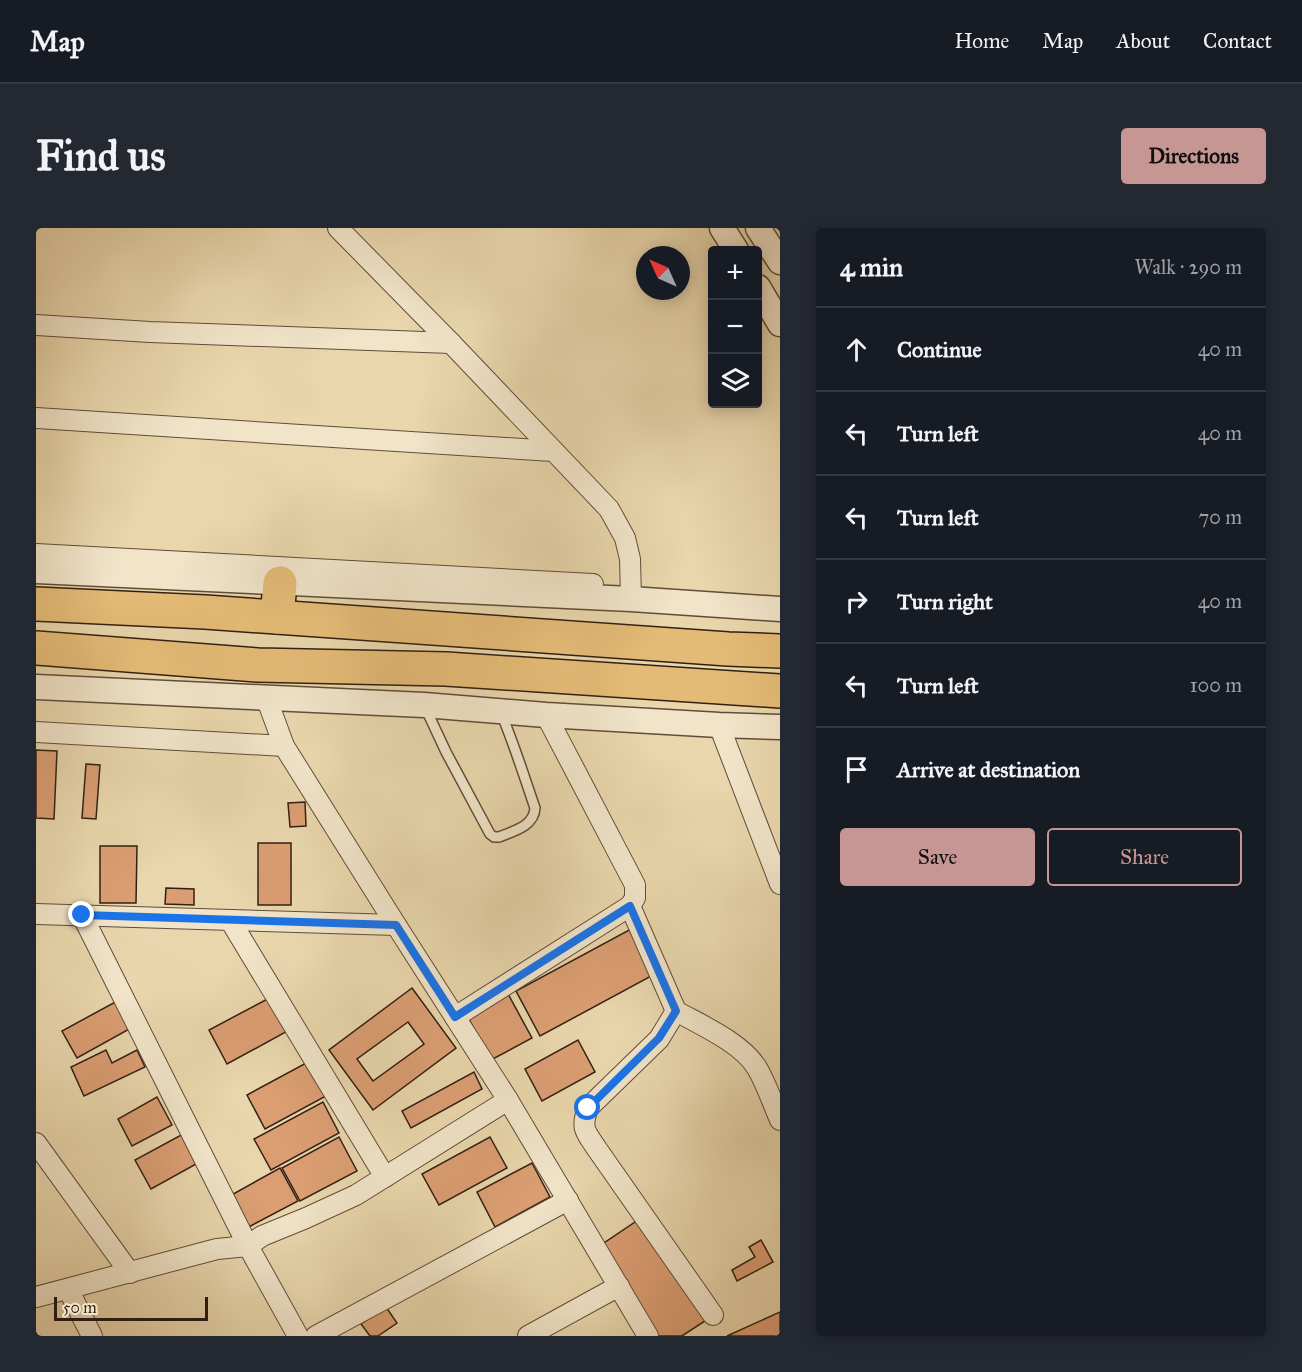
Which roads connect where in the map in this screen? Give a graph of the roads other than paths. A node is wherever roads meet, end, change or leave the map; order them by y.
1 (338, 228) edge
2 (722, 228) edge
3 (758, 228) edge
4 (733, 246) edge
5 (780, 262) edge
6 (762, 294) edge
7 (780, 324) edge
8 (36, 325) edge
9 (451, 343) junction
10 (36, 418) edge
11 (554, 450) junction
12 (36, 554) edge
13 (36, 571) edge
14 (280, 583) junction
15 (593, 584) dead end
16 (631, 599) junction
17 (36, 604) edge
18 (780, 609) edge
19 (277, 617) junction
20 (36, 648) edge
21 (780, 651) edge
22 (36, 687) edge
23 (780, 691) edge
24 (266, 697) junction
25 (424, 705) junction
26 (500, 711) junction
27 (546, 714) junction
28 (719, 725) junction
29 (780, 727) edge
30 (36, 732) edge
31 (284, 746) junction
32 (780, 884) edge
33 (630, 906) junction
34 (36, 914) edge
35 (82, 915) junction
36 (230, 920) junction
37 (396, 925) junction
38 (676, 1011) junction
39 (455, 1017) junction
40 (508, 1100) junction
41 (780, 1120) edge
42 (36, 1143) edge
43 (385, 1177) junction
44 (567, 1200) junction
45 (248, 1246) junction
46 (130, 1273) junction
47 (619, 1286) junction
48 (68, 1289) junction
49 (36, 1297) edge
50 (713, 1315) dead end
51 (92, 1336) edge
52 (298, 1336) edge
53 (316, 1336) edge
54 (528, 1336) edge
55 (648, 1336) edge

1 - 9 street
2 - 4 street
3 - 5 street
6 - 7 street
8 - 9 street
9 - 11 street
10 - 11 street
11 - 16 street
12 - 15 street
13 - 14 street
14 - 16 street
14 - 19 highway
16 - 18 street
17 - 19 highway
19 - 21 highway
20 - 23 highway
22 - 24 street
24 - 25 street
24 - 31 street
25 - 26 street
25 - 26 lane
26 - 27 street
27 - 28 street
27 - 33 street
28 - 29 street
28 - 32 street
30 - 31 street
31 - 37 street
33 - 38 street
33 - 39 street
34 - 35 street
35 - 36 street
35 - 45 street
36 - 37 street
36 - 43 street
37 - 39 street
38 - 41 street
38 - 50 street
39 - 40 street
40 - 43 street
40 - 44 street
42 - 46 street
43 - 45 street
44 - 47 street
44 - 53 street
45 - 46 street
45 - 52 street
46 - 48 street
47 - 54 street
47 - 55 street
48 - 49 street
48 - 51 street

